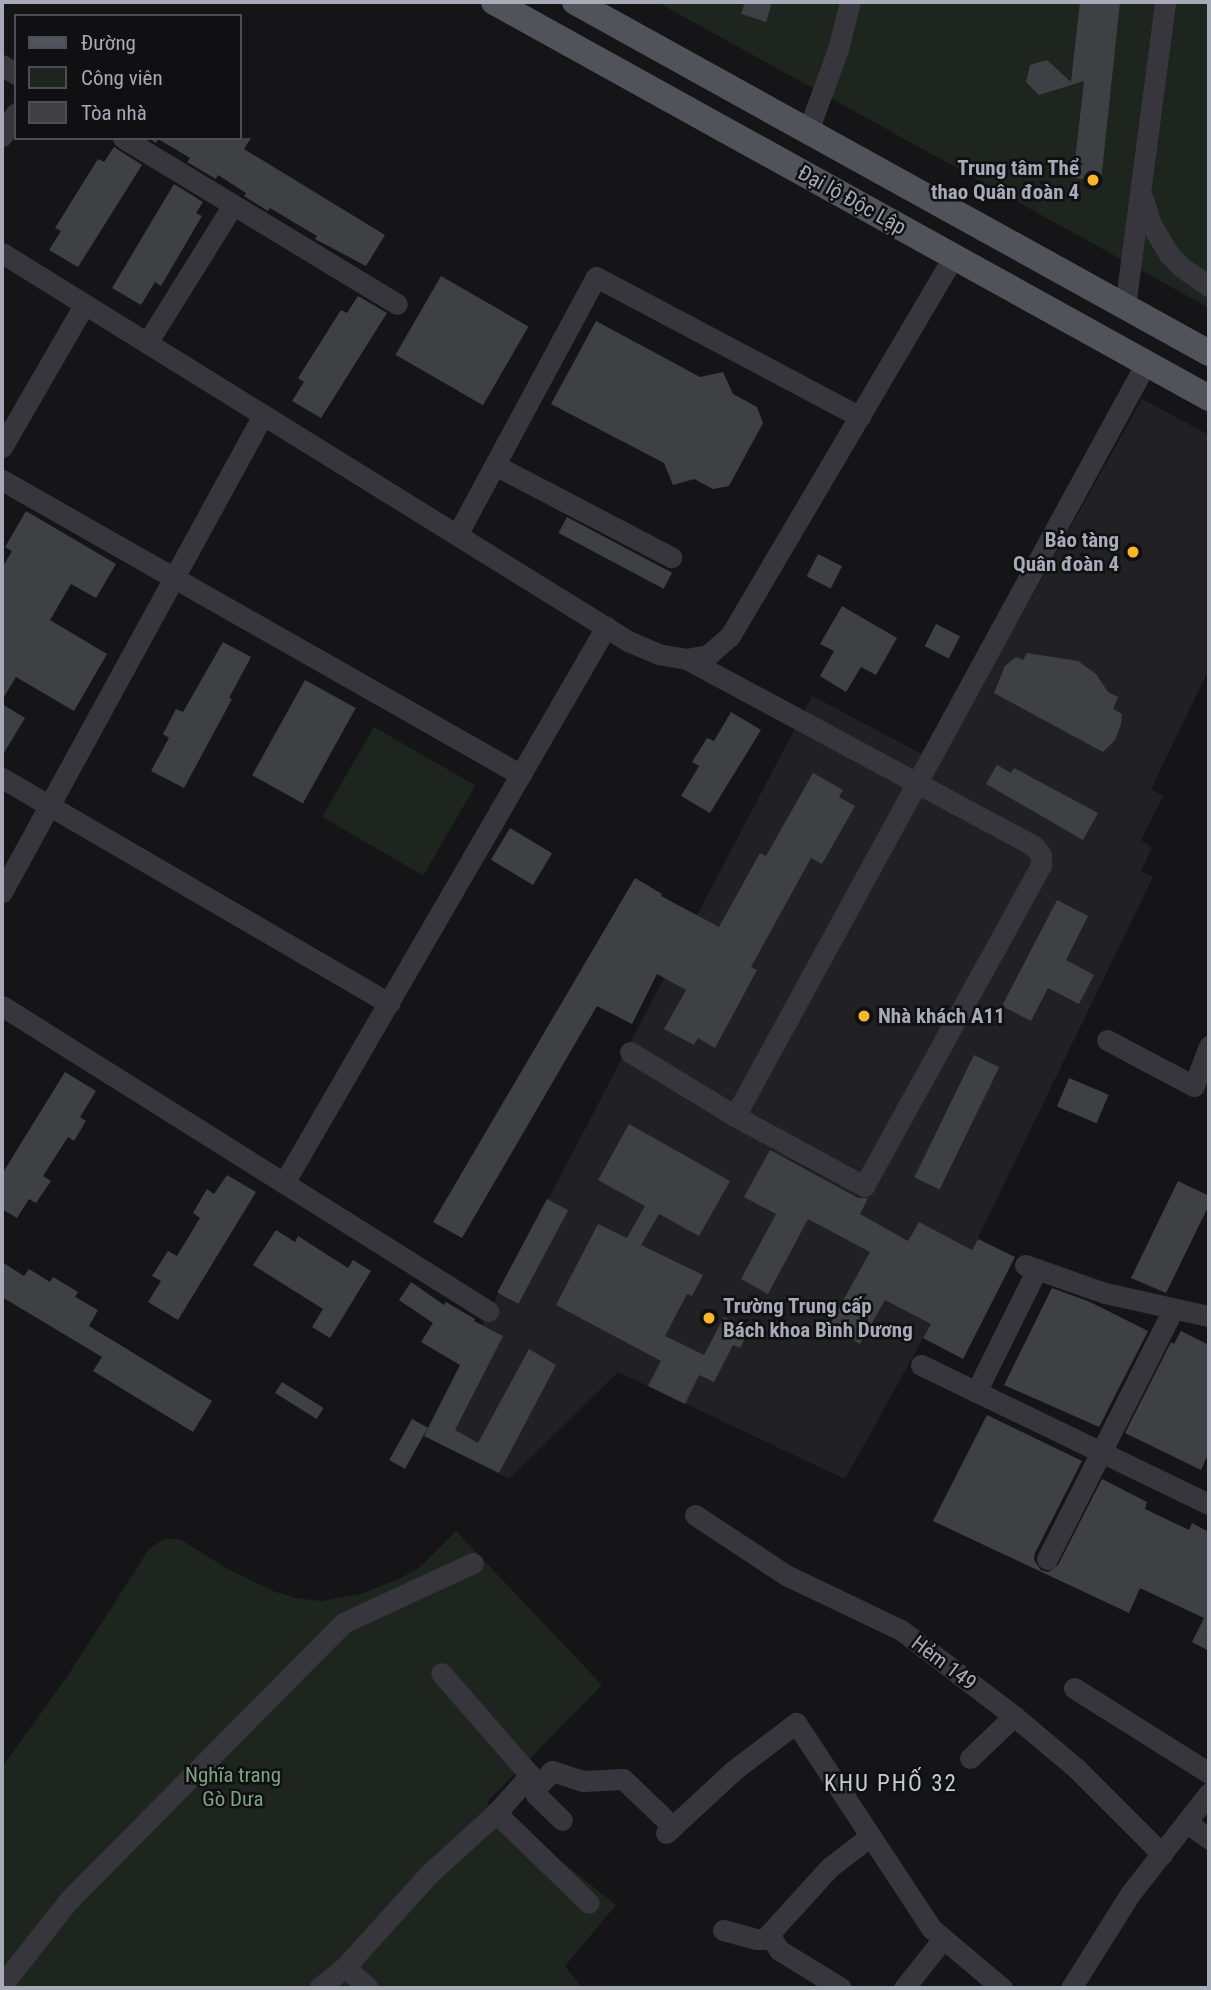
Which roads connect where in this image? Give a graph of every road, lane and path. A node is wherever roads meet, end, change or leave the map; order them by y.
1 (494, 2) edge
2 (575, 2) edge
3 (849, 2) edge
4 (1166, 2) edge
5 (14, 116) edge
6 (808, 131) junction
7 (2, 136) edge
8 (126, 140) edge
9 (1141, 187) junction
10 (233, 205) junction
11 (2, 253) edge
12 (954, 256) junction
13 (1209, 286) edge
14 (84, 304) junction
15 (397, 304) dead end
16 (1125, 307) junction
17 (147, 343) junction
18 (1209, 354) edge
19 (1146, 363) junction
20 (1209, 398) edge
21 (263, 415) junction
22 (860, 417) junction
23 (2, 447) edge
24 (495, 465) junction
25 (2, 480) edge
26 (457, 535) junction
27 (671, 557) dead end
28 (174, 578) junction
29 (606, 627) junction
30 (686, 660) junction
31 (521, 775) junction
32 (2, 778) edge
33 (917, 783) junction
34 (49, 805) junction
35 (2, 892) edge
36 (389, 1003) junction
37 (2, 1006) edge
38 (1107, 1040) dead end
39 (1209, 1046) edge
40 (631, 1052) dead end
41 (735, 1116) junction
42 (284, 1184) junction
43 (1173, 1310) junction
44 (488, 1311) dead end
45 (1209, 1316) edge
46 (921, 1365) dead end
47 (976, 1392) junction
48 (1101, 1452) junction
49 (1209, 1504) edge
50 (695, 1515) dead end
51 (1047, 1559) dead end
52 (473, 1563) dead end
53 (441, 1672) dead end
54 (1074, 1688) dead end
55 (1014, 1716) junction
56 (970, 1758) dead end
57 (1209, 1773) edge
58 (1209, 1793) edge
59 (496, 1813) junction
60 (562, 1820) dead end
61 (1186, 1822) junction
62 (869, 1838) junction
63 (1209, 1839) edge
64 (1162, 1854) junction
65 (589, 1903) dead end
66 (723, 1930) dead end
67 (772, 1939) junction
68 (943, 1939) junction
69 (345, 1967) junction
70 (2, 1985) edge
71 (320, 1988) edge
72 (368, 1988) edge
73 (841, 1988) edge
74 (904, 1988) edge
75 (1002, 1988) edge
76 (1071, 1988) edge

1 - 12 main road, Đại lộ Độc Lập
2 - 6 main road, Đại lộ Độc Lập
3 - 6 street
4 - 9 street
5 - 7 street
6 - 16 main road, Đại lộ Độc Lập
8 - 10 street
9 - 13 street
9 - 16 street
10 - 15 street
10 - 17 street
11 - 14 street
12 - 19 main road, Đại lộ Độc Lập
12 - 22 street
14 - 17 street
14 - 23 street
16 - 18 main road, Đại lộ Độc Lập
17 - 21 street
19 - 20 main road, Đại lộ Độc Lập
19 - 33 street
21 - 26 street
21 - 28 street
22 - 24 street
22 - 30 street
24 - 26 street
24 - 27 street
25 - 28 street
26 - 29 street
28 - 31 street
28 - 34 street
29 - 30 street
29 - 31 street
30 - 33 street
31 - 36 street
32 - 34 street
33 - 41 street
33 - 41 street
34 - 35 street
34 - 36 street
36 - 42 street
37 - 42 street
38 - 39 street
40 - 41 street
42 - 44 street
43 - 45 street
43 - 47 street
43 - 48 street
46 - 47 street
47 - 48 street
48 - 49 street
48 - 51 street
50 - 55 street, Hẻm 149
52 - 70 street
53 - 59 street
54 - 57 street
55 - 56 street
55 - 64 street, Hẻm 149
58 - 61 street
59 - 65 street
59 - 69 street
60 - 62 street
61 - 63 street
61 - 64 street
62 - 67 street
62 - 68 street
64 - 76 street
66 - 67 street
67 - 73 street
68 - 74 street
68 - 75 street
69 - 71 street
69 - 72 street

